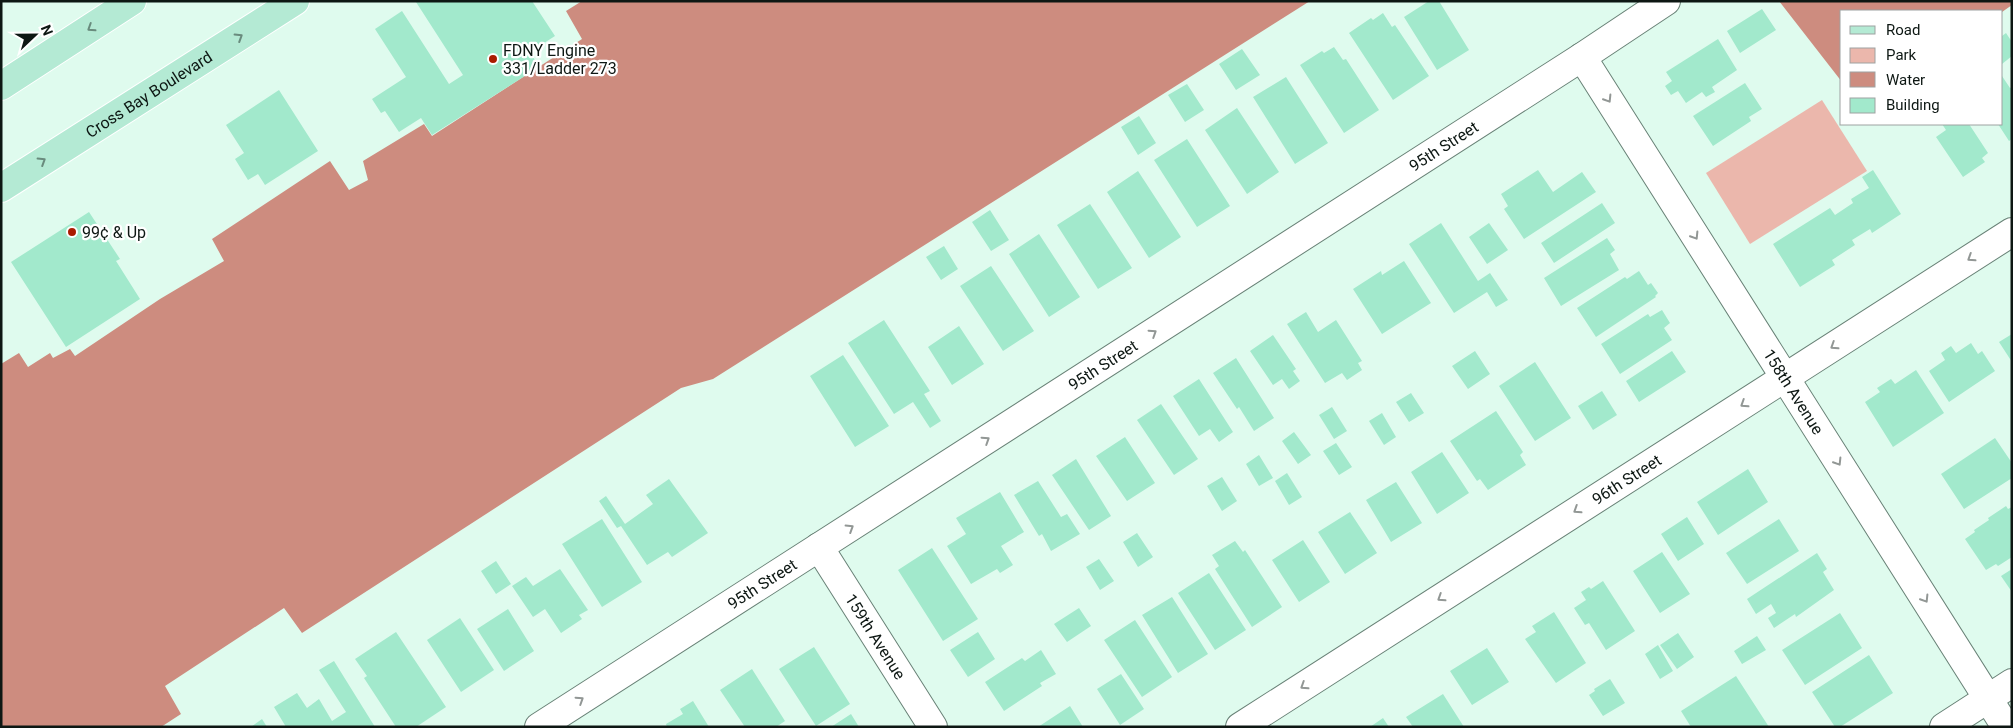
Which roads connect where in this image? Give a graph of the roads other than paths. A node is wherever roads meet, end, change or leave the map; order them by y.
1 (132, 1) edge
2 (295, 1) edge
3 (1666, 1) edge
4 (1582, 57) junction
5 (1, 86) edge
6 (1, 188) edge
7 (2012, 232) edge
8 (1784, 377) junction
9 (818, 547) junction
10 (2012, 683) edge
11 (1988, 698) junction
12 (539, 727) edge
13 (933, 727) edge
14 (1240, 727) edge
15 (1944, 727) edge
16 (2006, 727) edge

1 -> 5 main road
6 -> 2 main road, Cross Bay Boulevard
3 - 4 street, 95th Street
4 -> 8 street, 158th Avenue
9 -> 4 street, 95th Street
7 -> 8 street, 96th Street
8 -> 11 street, 158th Avenue
8 -> 14 street, 96th Street
12 -> 9 street, 95th Street
9 - 13 street, 159th Avenue
10 - 11 street
11 - 15 street
11 - 16 street, 158th Avenue

